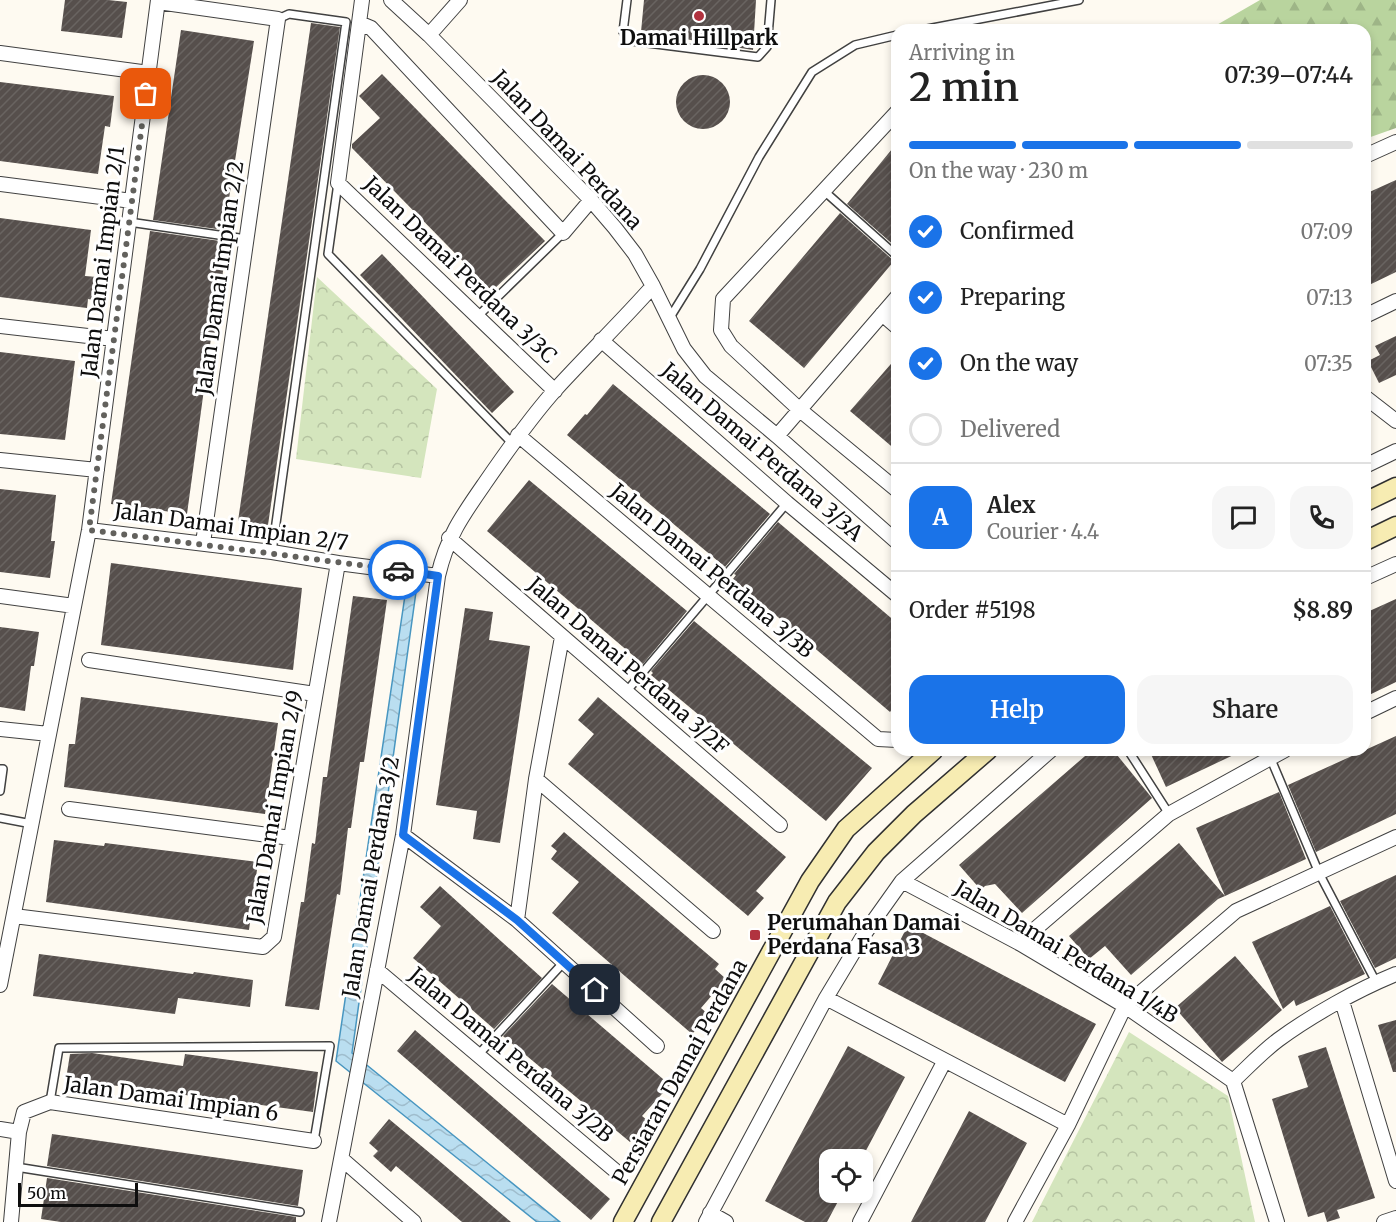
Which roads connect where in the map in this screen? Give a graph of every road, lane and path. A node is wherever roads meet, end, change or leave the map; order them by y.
1 (362, 0) edge
2 (391, 0) edge
3 (460, 0) edge
4 (627, 0) edge
5 (771, 0) edge
6 (1079, 0) edge
7 (158, 1) edge
8 (278, 19) junction
9 (358, 23) junction
10 (953, 24) edge
11 (429, 35) junction
12 (891, 36) edge
13 (0, 53) edge
14 (148, 73) junction
15 (891, 118) edge
16 (1396, 142) edge
17 (1371, 153) edge
18 (338, 183) junction
19 (0, 184) edge
20 (824, 190) junction
21 (591, 200) junction
22 (132, 201) junction
23 (129, 222) junction
24 (563, 233) junction
25 (246, 238) junction
26 (891, 251) edge
27 (653, 286) junction
28 (1396, 301) edge
29 (891, 304) edge
30 (1371, 313) edge
31 (882, 315) junction
32 (478, 316) junction
33 (669, 319) junction
34 (891, 322) edge
35 (0, 326) edge
36 (114, 339) junction
37 (601, 340) junction
38 (555, 391) junction
39 (1371, 402) edge
40 (800, 410) junction
41 (1396, 421) edge
42 (777, 436) junction
43 (515, 439) junction
44 (1396, 451) edge
45 (0, 460) edge
46 (1371, 463) edge
47 (97, 470) junction
48 (891, 485) edge
49 (1396, 487) edge
50 (1371, 499) edge
51 (787, 503) junction
52 (1396, 526) edge
53 (89, 530) junction
54 (891, 537) edge
55 (449, 538) junction
56 (1371, 538) edge
57 (203, 543) junction
58 (272, 552) junction
59 (338, 563) junction
60 (1396, 564) edge
61 (1371, 575) edge
62 (438, 576) junction
63 (891, 590) edge
64 (708, 595) junction
65 (0, 596) edge
66 (74, 606) junction
67 (562, 637) junction
68 (89, 660) dead end
69 (626, 692) junction
70 (315, 694) junction
71 (1396, 698) edge
72 (1371, 709) edge
73 (0, 729) edge
74 (49, 734) junction
75 (891, 740) edge
76 (927, 756) edge
77 (981, 756) edge
78 (1044, 756) edge
79 (1132, 756) edge
80 (1269, 757) joint
81 (0, 769) edge
82 (536, 779) junction
83 (0, 791) edge
84 (69, 809) dead end
85 (1169, 814) junction
86 (0, 818) edge
87 (32, 824) junction
88 (780, 825) dead end
89 (403, 835) junction
90 (1396, 837) edge
91 (291, 838) junction
92 (1319, 873) junction
93 (902, 881) junction
94 (14, 916) junction
95 (517, 920) junction
96 (713, 931) dead end
97 (1019, 943) junction
98 (564, 962) junction
99 (377, 970) junction
100 (1396, 974) edge
101 (1376, 982) junction
102 (0, 985) edge
103 (826, 998) junction
104 (1342, 1001) junction
105 (1125, 1006) junction
106 (657, 1046) dead end
107 (478, 1055) junction
108 (944, 1062) junction
109 (1233, 1081) junction
110 (50, 1102) junction
111 (1068, 1125) junction
112 (0, 1129) edge
113 (19, 1132) junction
114 (314, 1141) joint
115 (343, 1160) junction
116 (16, 1167) junction
117 (618, 1173) dead end
118 (1396, 1181) edge
119 (300, 1212) dead end
120 (708, 1218) edge
121 (1396, 1218) edge
122 (11, 1222) edge
123 (329, 1222) edge
124 (414, 1222) edge
125 (623, 1222) edge
126 (661, 1222) edge
127 (726, 1222) edge
128 (861, 1222) edge
129 (1015, 1222) edge
130 (1277, 1222) edge
131 (1384, 1222) edge

1 - 9 street, Jalan Damai Perdana 3/3C
2 - 11 street, Jalan Damai Perdana
3 - 11 street
4 - 5 lane
6 - 10 lane
7 - 8 street
7 - 14 street, Jalan Damai Impian 2/1
8 - 25 street, Jalan Damai Impian 2/2
8 - 58 lane
9 - 18 street, Jalan Damai Perdana 3/3C
9 - 24 street
11 - 21 street, Jalan Damai Perdana
12 - 33 lane
13 - 14 street
14 - 22 street, Jalan Damai Impian 2/1
15 - 20 street
16 - 17 street
18 - 32 street, Jalan Damai Perdana 3/3C
18 - 43 lane
19 - 22 street
20 - 26 lane
20 - 40 street
21 - 24 street
21 - 27 street, Jalan Damai Perdana
22 - 23 street, Jalan Damai Impian 2/1
23 - 25 lane
23 - 36 street, Jalan Damai Impian 2/1
24 - 32 lane
25 - 57 street, Jalan Damai Impian 2/2
27 - 33 street, Jalan Damai Perdana
27 - 37 street, Jalan Damai Perdana 3/2
28 - 30 street
29 - 31 street
31 - 34 street
31 - 40 street
32 - 38 street, Jalan Damai Perdana 3/3C
33 - 42 street, Jalan Damai Perdana
35 - 36 street
36 - 47 street, Jalan Damai Impian 2/1
37 - 38 street, Jalan Damai Perdana 3/2
37 - 51 street, Jalan Damai Perdana 3/3A
38 - 43 street, Jalan Damai Perdana 3/2
39 - 41 street
40 - 42 street
40 - 48 street
42 - 54 street, Jalan Damai Perdana
43 - 55 street, Jalan Damai Perdana 3/2
43 - 64 street, Jalan Damai Perdana 3/3B
44 - 46 street
45 - 47 street
47 - 53 street, Jalan Damai Impian 2/1
49 - 50 main road
51 - 63 street, Jalan Damai Perdana 3/3A
51 - 64 lane
52 - 56 main road
53 - 57 street, Jalan Damai Impian 2/7
53 - 66 street, Jalan Damai Impian 2/1
55 - 62 street, Jalan Damai Perdana 3/2
55 - 67 street, Jalan Damai Perdana 3/2F
57 - 58 street, Jalan Damai Impian 2/7
58 - 59 street, Jalan Damai Impian 2/7
59 - 62 street, Jalan Damai Impian 2/7
59 - 70 street, Jalan Damai Impian 2/9
60 - 61 street
62 - 89 street, Jalan Damai Perdana 3/2
64 - 69 lane
64 - 75 street, Jalan Damai Perdana 3/3B
65 - 66 street
66 - 74 street, Jalan Damai Impian 2/1
67 - 69 street, Jalan Damai Perdana 3/2F
67 - 82 street
68 - 70 street
69 - 88 street, Jalan Damai Perdana 3/2F
70 - 91 street, Jalan Damai Impian 2/9
71 - 72 street
73 - 74 street
74 - 87 street, Jalan Damai Impian 2/1
76 - 125 main road, Persiaran Damai Perdana
77 - 126 main road
78 - 93 street
79 - 85 lane
80 - 85 street
80 - 92 lane
81 - 83 lane
82 - 95 street
82 - 96 street
84 - 91 street
85 - 97 street
86 - 87 lane
87 - 94 street, Jalan Damai Impian 2/1
89 - 95 street
89 - 99 street, Jalan Damai Perdana 3/2
90 - 92 street
91 - 94 street, Jalan Damai Impian 2/9
92 - 101 lane
92 - 105 street
93 - 97 street, Jalan Damai Perdana 1/4B
93 - 103 street
94 - 102 street, Jalan Damai Impian 2/1
95 - 98 street
97 - 105 street, Jalan Damai Perdana 1/4B
98 - 106 street
98 - 107 lane
99 - 107 street, Jalan Damai Perdana 3/2B
99 - 115 street, Jalan Damai Perdana 3/2
100 - 101 street
101 - 104 street
103 - 108 street
103 - 120 street
104 - 109 street
104 - 118 street
105 - 109 street, Jalan Damai Perdana 1/4B
105 - 111 street
107 - 117 street, Jalan Damai Perdana 3/2B
108 - 111 street
108 - 128 street
109 - 130 street
110 - 113 street, Jalan Damai Impian 6
110 - 114 street, Jalan Damai Impian 6
110 - 114 lane
111 - 129 street
112 - 113 street
113 - 116 street
115 - 123 street, Jalan Damai Perdana 3/2
115 - 124 street
116 - 119 lane
116 - 122 street
120 - 127 street
121 - 131 street

